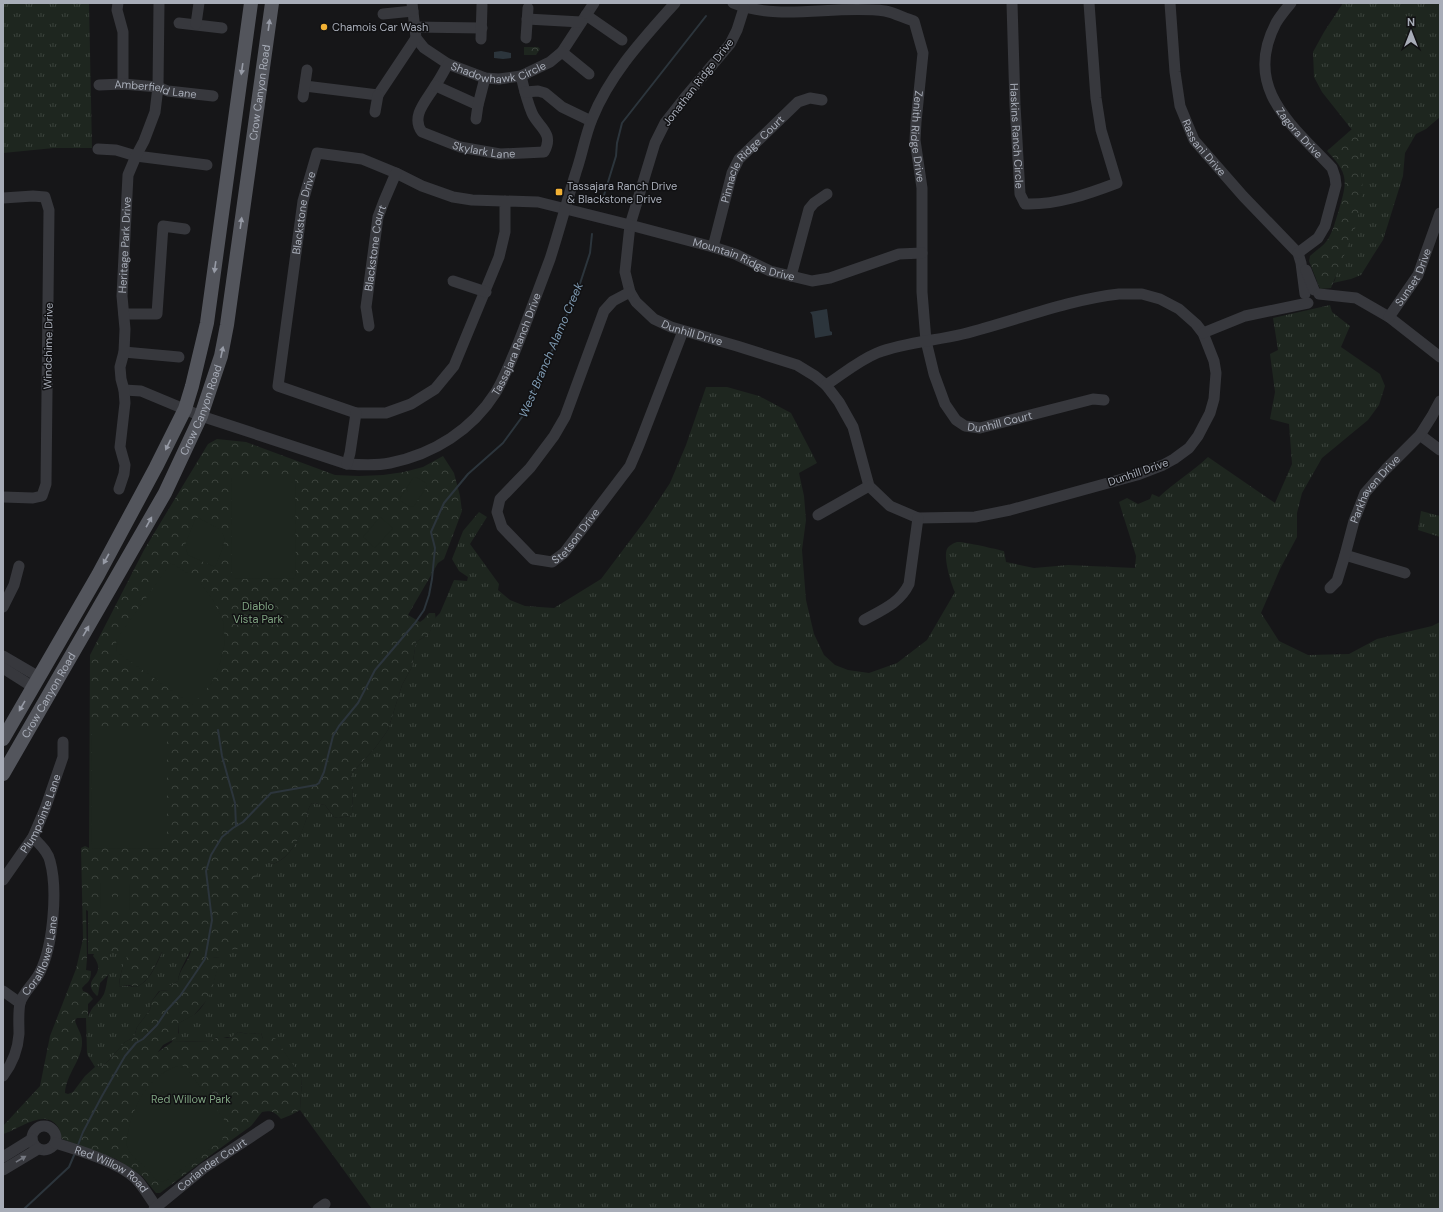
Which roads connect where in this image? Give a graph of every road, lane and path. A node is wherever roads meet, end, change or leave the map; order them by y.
1 (118, 3) edge
2 (159, 3) edge
3 (199, 3) edge
4 (251, 3) edge
5 (272, 3) edge
6 (594, 3) edge
7 (675, 3) edge
8 (733, 3) edge
9 (1012, 3) edge
10 (1089, 3) edge
11 (1170, 3) edge
12 (1291, 3) edge
13 (482, 6) dead end
14 (412, 7) edge
15 (744, 8) junction
16 (383, 14) dead end
17 (584, 18) junction
18 (179, 23) dead end
19 (196, 24) junction
20 (222, 28) dead end
21 (415, 33) junction
22 (526, 38) dead end
23 (622, 40) dead end
24 (562, 52) junction
25 (448, 64) junction
26 (306, 70) dead end
27 (589, 74) dead end
28 (522, 76) junction
29 (485, 78) junction
30 (123, 84) junction
31 (99, 85) dead end
32 (304, 86) junction
33 (436, 86) junction
34 (158, 87) junction
35 (525, 92) junction
36 (378, 94) junction
37 (212, 96) dead end
38 (303, 97) dead end
39 (822, 100) dead end
40 (478, 105) junction
41 (375, 112) dead end
42 (476, 119) dead end
43 (591, 121) junction
44 (98, 149) dead end
45 (136, 156) junction
46 (207, 165) dead end
47 (396, 173) junction
48 (827, 194) dead end
49 (3, 198) edge
50 (505, 201) junction
51 (564, 209) junction
52 (1440, 213) edge
53 (630, 225) junction
54 (185, 228) dead end
55 (713, 247) junction
56 (922, 253) junction
57 (1299, 258) junction
58 (791, 276) junction
59 (453, 281) dead end
60 (486, 292) junction
61 (630, 292) junction
62 (1311, 296) junction
63 (124, 314) junction
64 (1389, 317) junction
65 (369, 326) dead end
66 (683, 331) junction
67 (1203, 333) junction
68 (926, 341) junction
69 (124, 352) junction
70 (1440, 356) edge
71 (179, 357) dead end
72 (826, 385) junction
73 (124, 390) junction
74 (1104, 400) dead end
75 (1440, 401) edge
76 (185, 409) junction
77 (356, 412) junction
78 (201, 416) junction
79 (1420, 435) junction
80 (1440, 450) edge
81 (347, 464) junction
82 (869, 486) junction
83 (119, 489) dead end
84 (3, 497) edge
85 (818, 515) dead end
86 (918, 518) junction
87 (1345, 555) junction
88 (19, 566) dead end
89 (1405, 573) dead end
90 (1330, 588) dead end
91 (3, 607) edge
92 (864, 620) dead end
93 (3, 656) edge
94 (3, 668) edge
95 (36, 682) junction
96 (3, 739) edge
97 (63, 742) dead end
98 (3, 774) edge
99 (33, 837) junction
100 (5, 873) edge
101 (3, 991) edge
102 (20, 1002) junction
103 (3, 1076) edge
104 (269, 1125) dead end
105 (32, 1139) junction
106 (59, 1145) junction
107 (38, 1149) junction
108 (3, 1157) edge
109 (3, 1170) edge
110 (156, 1208) edge

1 - 30 street
2 - 34 street, Heritage Park Drive
3 - 19 street
4 -> 76 main road, Crow Canyon Road
78 -> 5 main road, Crow Canyon Road
6 - 17 street, Shadowhawk Circle
7 - 43 street, Tassajara Ranch Drive
8 - 15 street, Zenith Ridge Drive
9 - 10 street, Haskins Ranch Circle
11 - 57 street, Rassani Drive
12 - 57 street, Zagora Drive
13 - 21 street
14 - 16 street
14 - 21 street
15 - 53 street, Jonathan Ridge Drive
15 - 56 street, Zenith Ridge Drive
17 - 22 street
17 - 23 street
17 - 24 street, Shadowhawk Circle
18 - 19 street
19 - 20 street
21 - 25 street, Shadowhawk Circle
21 - 36 street
24 - 27 street
24 - 28 street, Shadowhawk Circle
25 - 29 street, Shadowhawk Circle
25 - 33 street, Skylark Lane
26 - 32 street
28 - 29 street, Shadowhawk Circle
28 - 35 street, Skylark Lane
29 - 40 street
30 - 31 street, Amberfield Lane
30 - 34 street, Amberfield Lane
32 - 36 street
32 - 38 street
33 - 35 street, Skylark Lane
33 - 40 street
34 - 37 street, Amberfield Lane
34 - 45 street, Heritage Park Drive
35 - 43 street
36 - 41 street
39 - 55 street, Pinnacle Ridge Court
40 - 42 street
43 - 51 street, Tassajara Ranch Drive
44 - 45 street
45 - 46 street
45 - 63 street, Heritage Park Drive
47 - 50 street, Blackstone Drive
47 - 65 street, Blackstone Court
47 - 77 street, Blackstone Drive
48 - 58 street
49 - 84 street, Windchime Drive
50 - 51 street, Blackstone Drive
50 - 60 street, Blackstone Drive
51 - 53 street, Mountain Ridge Drive
51 - 81 street, Tassajara Ranch Drive
52 - 64 street, Sunset Drive
53 - 55 street, Mountain Ridge Drive
53 - 61 street, Dunhill Drive
54 - 63 street
55 - 58 street, Mountain Ridge Drive
56 - 58 street, Mountain Ridge Drive
56 - 68 street, Zenith Ridge Drive
57 - 62 street
59 - 60 street
60 - 77 street, Blackstone Drive
61 - 66 street, Dunhill Drive
61 - 66 street, Stetson Drive
62 - 64 street
62 - 67 street
63 - 69 street, Heritage Park Drive
64 - 70 street
66 - 72 street, Dunhill Drive
67 - 68 street, Dunhill Drive
67 - 86 street, Dunhill Drive
68 - 72 street, Dunhill Drive
68 - 74 street, Dunhill Court
69 - 71 street
69 - 73 street, Heritage Park Drive
72 - 82 street, Dunhill Drive
73 - 76 street, Tassajara Ranch Drive
73 - 83 street, Heritage Park Drive
75 - 79 street, Parkhaven Drive
76 - 78 street, Tassajara Ranch Drive
76 -> 95 main road, Crow Canyon Road
77 - 81 street
78 - 81 street, Tassajara Ranch Drive
98 -> 78 main road, Crow Canyon Road
79 - 80 street
79 - 87 street, Parkhaven Drive
82 - 85 street
82 - 86 street, Dunhill Drive
86 - 92 street
87 - 89 street
87 - 90 street, Parkhaven Drive
88 - 91 street
93 - 95 street
94 - 95 street
95 -> 96 main road, Crow Canyon Road
97 - 99 street, Plumpointe Lane
99 - 100 street, Plumpointe Lane
99 - 102 street, Coralflower Lane
101 - 102 street
102 - 103 street, Coralflower Lane
104 - 110 street, Coriander Court
105 - 106 street
105 - 107 street
105 - 108 street
106 - 107 street
106 - 110 street, Red Willow Road
109 -> 107 street

